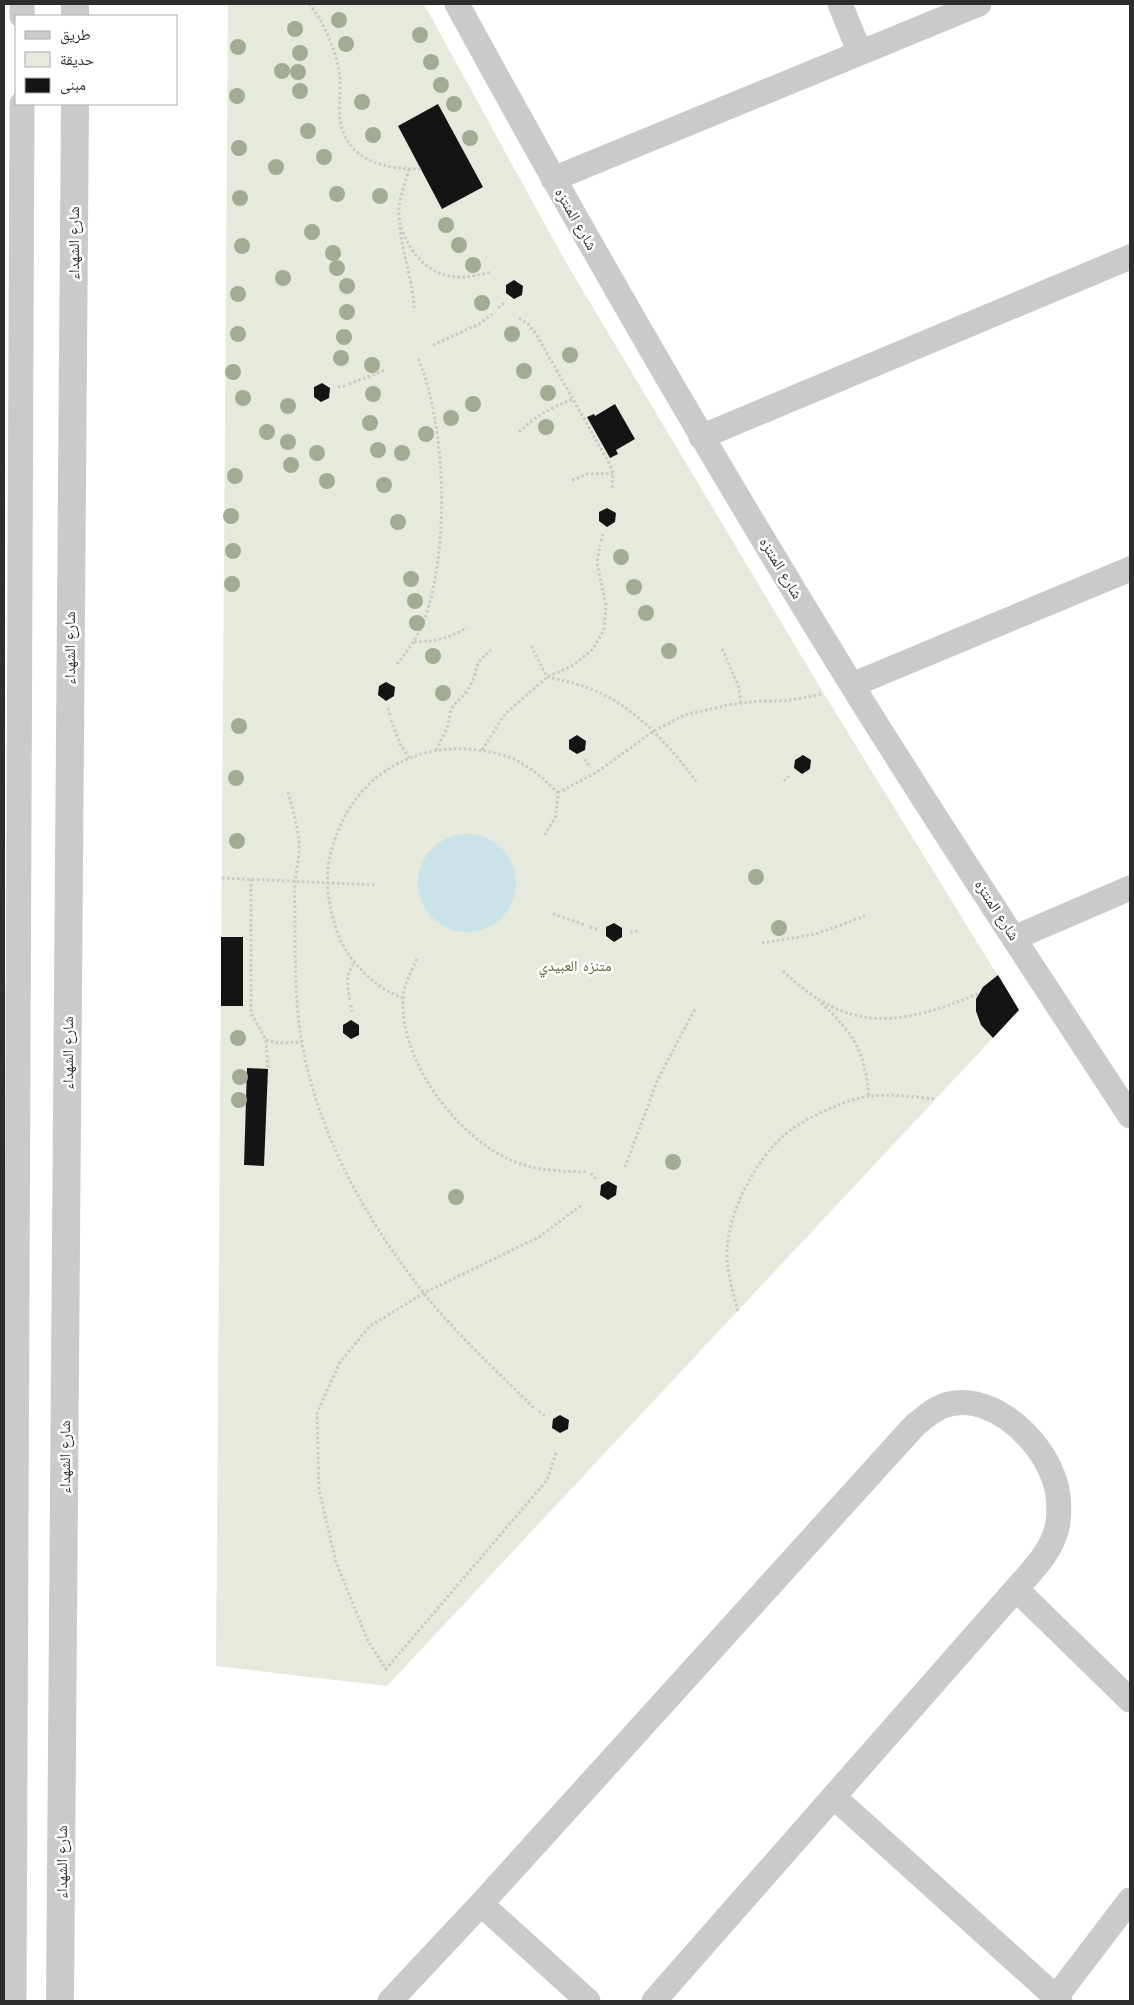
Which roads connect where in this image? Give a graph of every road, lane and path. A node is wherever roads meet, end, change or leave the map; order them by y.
1 (309, 4) edge
2 (457, 4) edge
3 (840, 4) edge
4 (979, 4) edge
5 (860, 53) junction
6 (22, 105) edge
7 (74, 105) edge
8 (409, 169) junction
9 (421, 169) dead end
10 (553, 179) junction
11 (13, 194) edge
12 (399, 217) junction
13 (1130, 257) edge
14 (491, 272) dead end
15 (504, 303) dead end
16 (414, 308) dead end
17 (519, 318) dead end
18 (433, 345) dead end
19 (418, 358) dead end
20 (385, 370) dead end
21 (350, 384) dead end
22 (345, 386) dead end
23 (338, 387) dead end
24 (573, 398) junction
25 (519, 432) dead end
26 (701, 437) junction
27 (12, 455) edge
28 (613, 474) junction
29 (572, 480) dead end
30 (612, 489) dead end
31 (603, 534) dead end
32 (1130, 569) edge
33 (467, 627) dead end
34 (414, 642) junction
35 (531, 646) dead end
36 (722, 649) dead end
37 (490, 650) dead end
38 (397, 664) dead end
39 (547, 677) junction
40 (852, 685) junction
41 (741, 703) junction
42 (388, 708) dead end
43 (654, 731) junction
44 (436, 750) junction
45 (482, 750) junction
46 (409, 758) junction
47 (585, 759) dead end
48 (591, 770) junction
49 (789, 776) dead end
50 (696, 781) dead end
51 (784, 781) dead end
52 (288, 792) dead end
53 (558, 793) junction
54 (544, 836) dead end
55 (222, 878) dead end
56 (251, 879) junction
57 (295, 881) junction
58 (327, 883) junction
59 (376, 885) dead end
60 (1130, 888) edge
61 (553, 914) dead end
62 (865, 916) dead end
63 (585, 925) dead end
64 (590, 927) dead end
65 (597, 929) dead end
66 (638, 931) dead end
67 (630, 932) dead end
68 (1014, 938) junction
69 (762, 943) dead end
70 (417, 959) dead end
71 (355, 962) junction
72 (783, 972) dead end
73 (980, 993) dead end
74 (403, 998) junction
75 (817, 999) junction
76 (350, 1000) dead end
77 (350, 1005) dead end
78 (696, 1007) dead end
79 (352, 1012) dead end
80 (266, 1040) junction
81 (302, 1042) junction
82 (268, 1069) dead end
83 (869, 1097) junction
84 (936, 1099) dead end
85 (1130, 1116) edge
86 (626, 1167) dead end
87 (586, 1172) dead end
88 (591, 1173) dead end
89 (596, 1179) dead end
90 (583, 1204) dead end
91 (424, 1293) junction
92 (738, 1311) dead end
93 (535, 1409) dead end
94 (539, 1411) dead end
95 (545, 1416) dead end
96 (556, 1453) dead end
97 (10, 1472) edge
98 (1016, 1590) junction
99 (1130, 1700) edge
100 (834, 1797) junction
101 (1130, 1900) edge
102 (481, 1904) junction
103 (9, 1957) edge
104 (1056, 2000) edge
105 (14, 2001) edge
106 (60, 2001) edge
107 (390, 2001) edge
108 (588, 2001) edge
109 (654, 2001) edge

1 - 8 path
2 - 10 street, شارع المنتزه
3 - 5 street
4 - 5 street
5 - 10 street
6 - 11 street
7 - 106 street, شارع الشهداء
8 - 9 path
8 - 12 path
10 - 26 street, شارع المنتزه
11 - 27 street
12 - 14 path
12 - 16 path
13 - 26 street
15 - 18 path
17 - 24 path
19 - 34 path
20 - 21 path
22 - 23 path
24 - 25 path
24 - 28 path
26 - 40 street, شارع المنتزه
27 - 97 street
28 - 29 path
28 - 30 path
31 - 39 path
32 - 40 street
33 - 34 path
34 - 38 path
35 - 39 path
36 - 41 path
37 - 44 path
39 - 43 path
39 - 45 path
40 - 41 path
40 - 68 street, شارع المنتزه
41 - 43 path
42 - 46 path
43 - 48 path
43 - 50 path
44 - 45 path
44 - 46 path
45 - 53 path
46 - 58 path
47 - 48 path
48 - 53 path
49 - 51 path
52 - 57 path
53 - 54 path
55 - 56 path
56 - 57 path
56 - 80 path
57 - 58 path
57 - 81 path
58 - 59 path
58 - 71 path
60 - 68 street
61 - 63 path
62 - 69 path
64 - 65 path
66 - 67 path
68 - 85 street, شارع المنتزه
70 - 74 path
71 - 74 path
71 - 76 path
72 - 75 path
73 - 75 path
74 - 87 path
75 - 83 path
77 - 79 path
78 - 86 path
80 - 81 path
80 - 82 path
81 - 91 path
83 - 84 path
83 - 92 path
88 - 89 path
90 - 91 path
91 - 93 path
91 - 96 path
94 - 95 path
97 - 103 street
98 - 99 street
98 - 100 street
98 - 102 street
100 - 104 street
100 - 109 street
101 - 104 street
102 - 107 street
102 - 108 street
103 - 105 street

